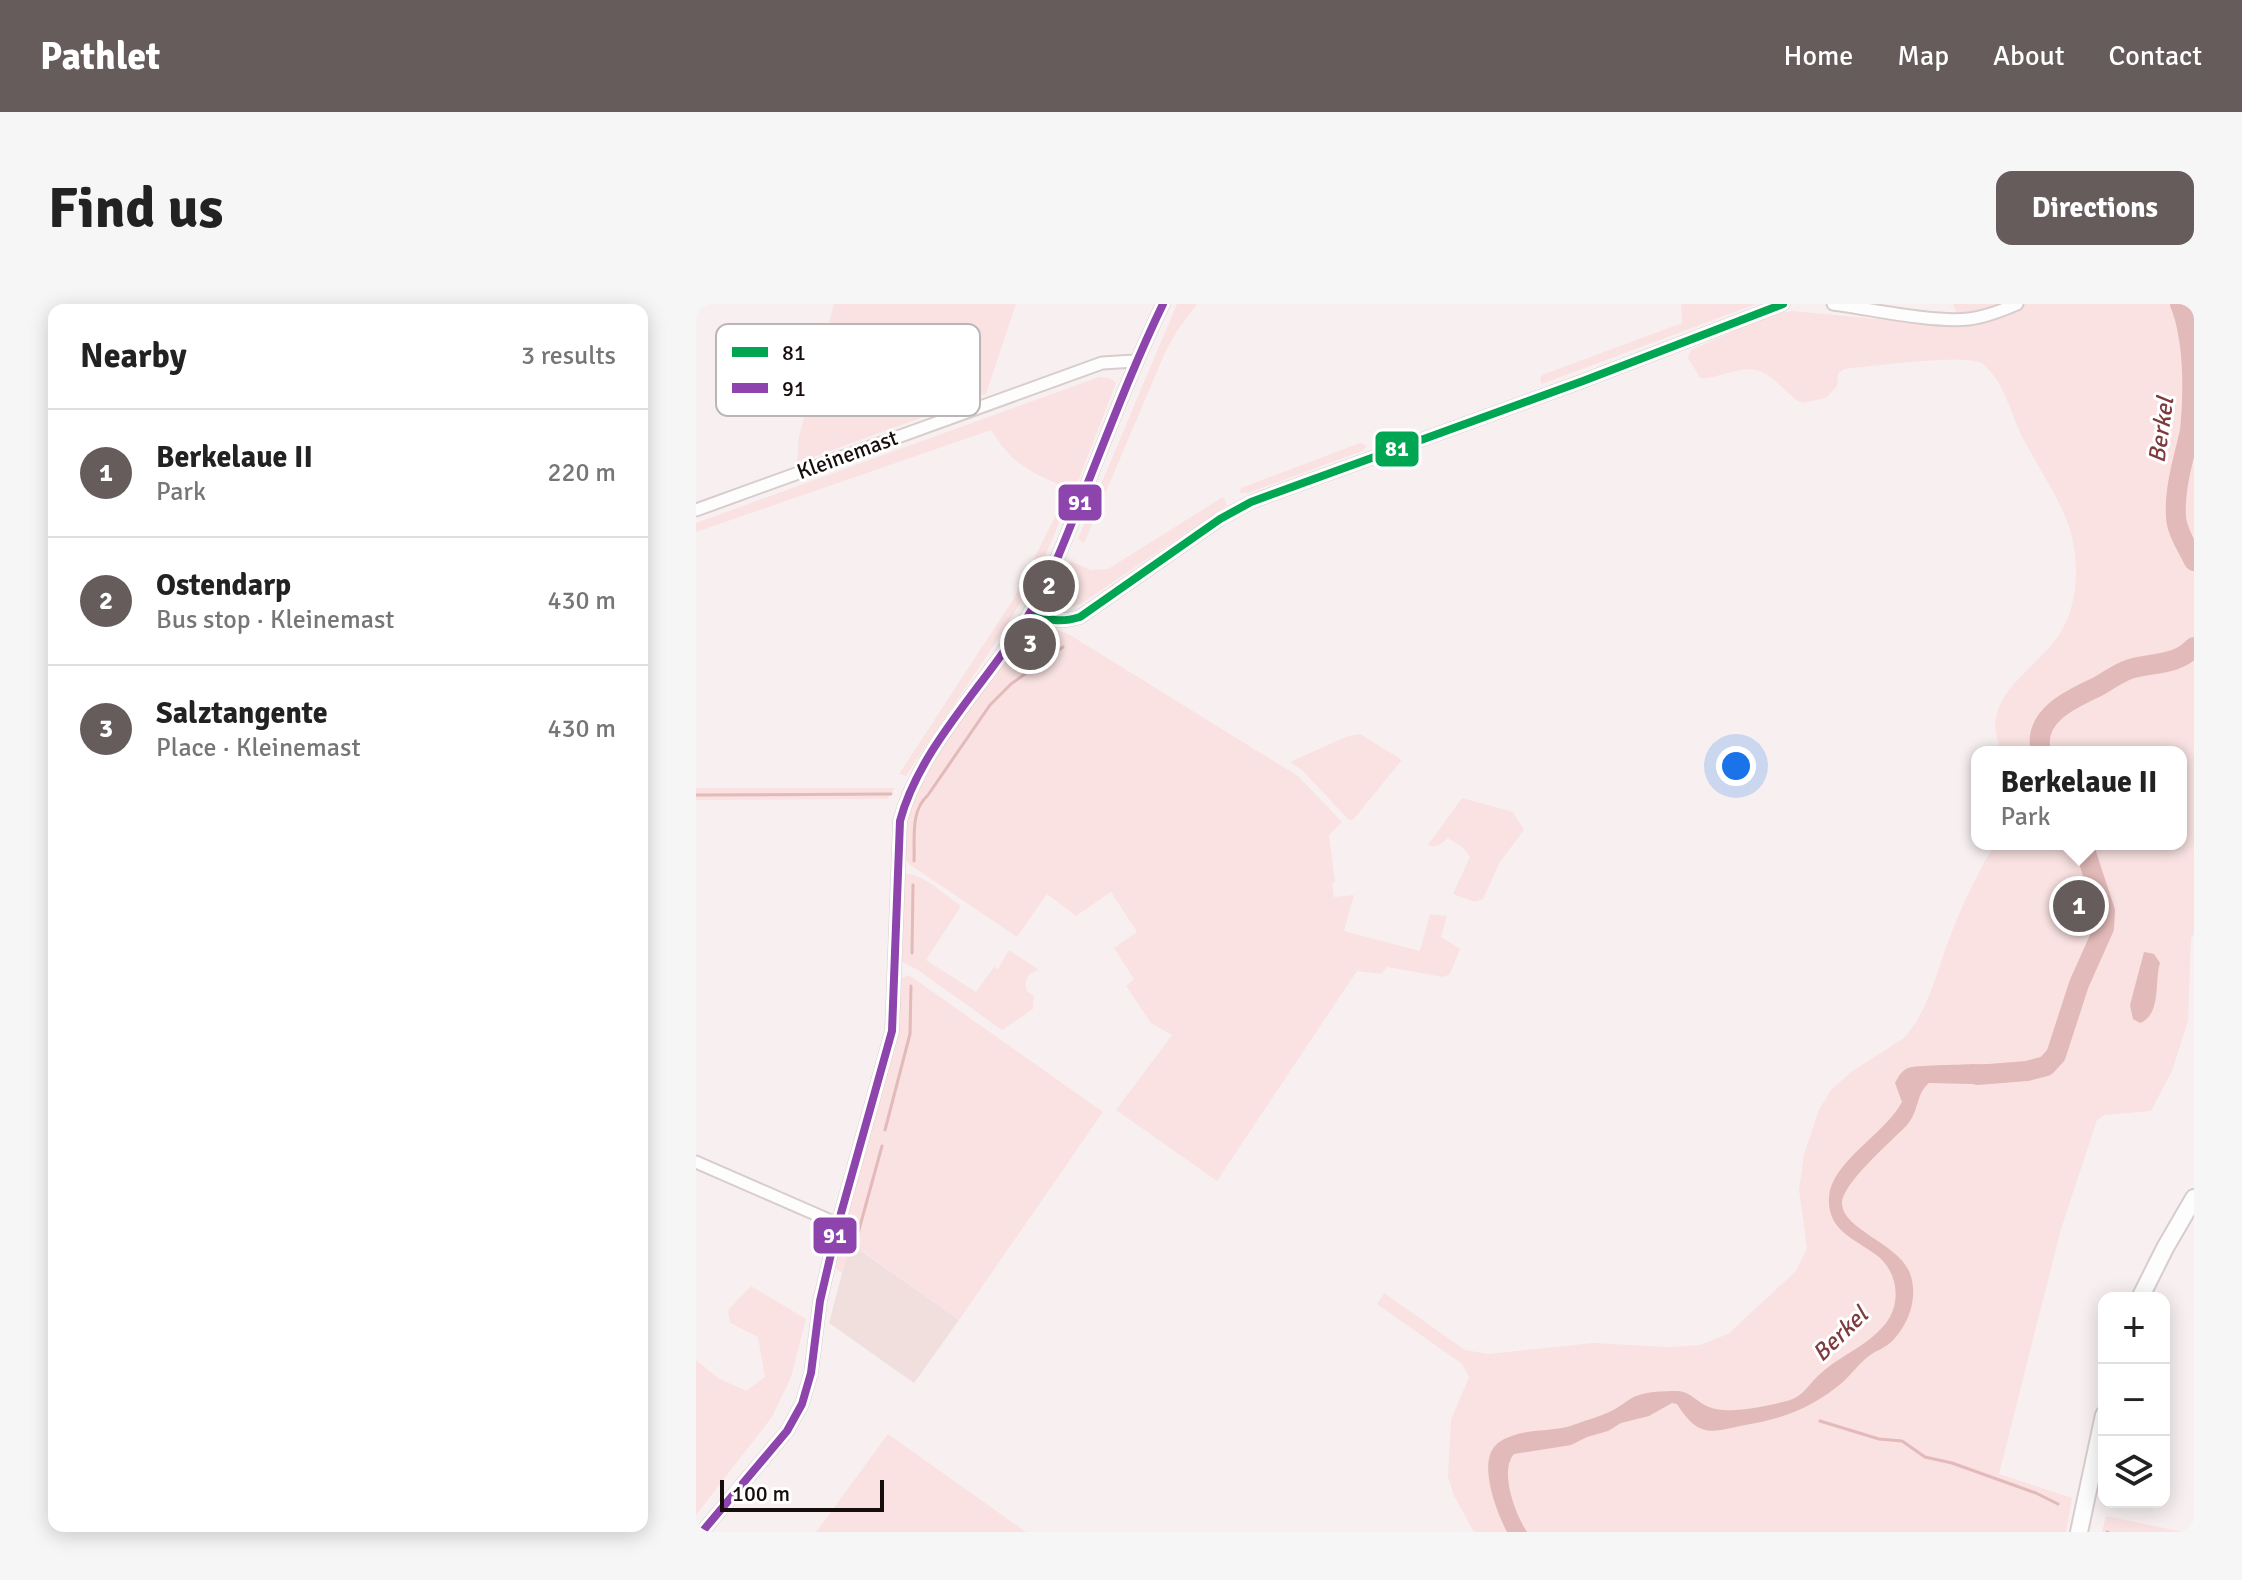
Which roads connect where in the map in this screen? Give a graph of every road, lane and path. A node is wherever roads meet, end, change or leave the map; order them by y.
1 (1163, 304) edge
2 (1783, 304) edge
3 (1833, 304) edge
4 (2017, 304) edge
5 (1135, 361) junction
6 (980, 407) edge
7 (956, 416) edge
8 (696, 510) edge
9 (1032, 611) junction
10 (696, 1162) edge
11 (2194, 1198) edge
12 (838, 1224) junction
13 (2143, 1292) edge
14 (2100, 1436) edge
15 (702, 1532) edge
16 (2079, 1532) edge

1 - 5 street
2 - 9 street
3 - 4 street
5 - 6 street, Kleinemast
5 - 9 street
7 - 8 street, Kleinemast
9 - 12 street
10 - 12 street
11 - 13 street
12 - 15 street
14 - 16 street

